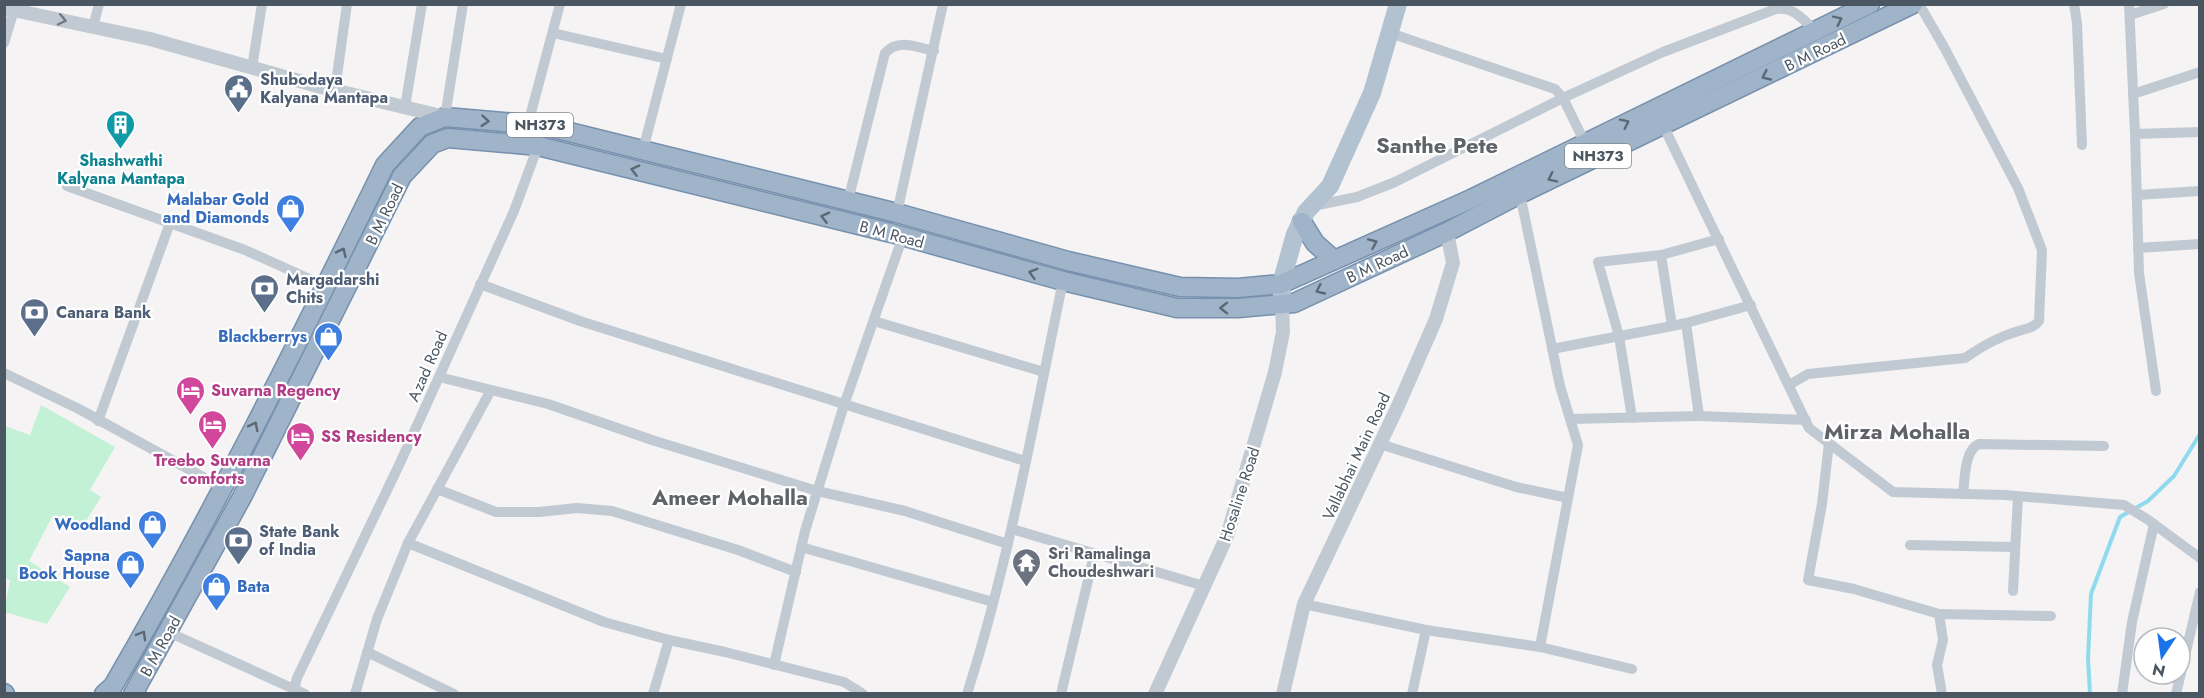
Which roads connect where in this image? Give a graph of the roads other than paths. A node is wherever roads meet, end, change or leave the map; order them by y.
1 (99, 4) edge
2 (262, 4) edge
3 (347, 4) edge
4 (422, 4) edge
5 (463, 4) edge
6 (560, 4) edge
7 (681, 4) edge
8 (944, 4) edge
9 (1398, 4) edge
10 (1870, 4) edge
11 (1913, 4) edge
12 (1919, 4) edge
13 (2074, 4) edge
14 (2164, 4) edge
15 (9, 9) edge
16 (2129, 10) edge
17 (93, 27) junction
18 (1816, 31) junction
19 (553, 33) junction
20 (1390, 33) junction
21 (4, 42) edge
22 (934, 51) junction
23 (667, 59) junction
24 (252, 68) junction
25 (2199, 72) edge
26 (335, 90) junction
27 (2133, 94) junction
28 (1563, 98) junction
29 (405, 107) junction
30 (445, 117) junction
31 (528, 124) junction
32 (1663, 125) junction
33 (2199, 132) edge
34 (2135, 134) junction
35 (1585, 143) junction
36 (2082, 145) dead end
37 (538, 146) junction
38 (643, 150) junction
39 (67, 186) dead end
40 (2199, 191) edge
41 (1520, 194) junction
42 (2137, 195) junction
43 (367, 201) junction
44 (848, 201) junction
45 (1313, 206) junction
46 (386, 210) junction
47 (897, 213) junction
48 (1302, 222) junction
49 (170, 223) junction
50 (1447, 232) junction
51 (903, 236) junction
52 (1719, 239) junction
53 (2199, 244) edge
54 (2138, 248) junction
55 (1661, 255) junction
56 (1334, 260) junction
57 (1068, 261) junction
58 (1063, 281) junction
59 (480, 284) junction
60 (1281, 284) junction
61 (325, 286) junction
62 (1282, 304) junction
63 (1750, 305) junction
64 (874, 321) junction
65 (1686, 323) junction
66 (1672, 326) junction
67 (1619, 336) junction
68 (1552, 349) junction
69 (1044, 372) junction
70 (4, 373) edge
71 (439, 377) junction
72 (1789, 385) junction
73 (490, 390) junction
74 (2156, 391) dead end
75 (844, 405) junction
76 (1699, 416) junction
77 (1632, 418) junction
78 (1570, 419) junction
79 (1806, 420) junction
80 (98, 421) junction
81 (1829, 443) junction
82 (1380, 444) junction
83 (2104, 446) dead end
84 (1026, 461) junction
85 (223, 488) junction
86 (438, 489) junction
87 (818, 491) junction
88 (1963, 494) junction
89 (2018, 496) junction
90 (1568, 498) junction
91 (2151, 521) junction
92 (1012, 529) junction
93 (408, 543) junction
94 (1008, 544) junction
95 (1910, 544) dead end
96 (801, 547) junction
97 (2016, 547) junction
98 (2197, 554) edge
99 (1094, 555) junction
100 (796, 572) junction
101 (1204, 586) junction
102 (2013, 591) dead end
103 (2199, 592) edge
104 (993, 602) junction
105 (1304, 604) junction
106 (1939, 614) junction
107 (2051, 616) dead end
108 (1426, 630) junction
109 (168, 632) junction
110 (669, 640) junction
111 (1540, 647) junction
112 (368, 652) junction
113 (774, 665) junction
114 (1632, 669) dead end
115 (298, 692) edge
116 (104, 693) edge
117 (133, 693) edge
118 (355, 693) edge
119 (454, 693) edge
120 (653, 693) edge
121 (863, 693) edge
122 (967, 693) edge
123 (1061, 693) edge
124 (1155, 693) edge
125 (1283, 693) edge
126 (1412, 693) edge
127 (1942, 693) edge
128 (2122, 693) edge
129 (2176, 693) edge

1 - 17 street
2 - 24 street
3 - 26 street
4 - 29 street
5 - 30 street
6 - 19 street
7 - 23 street
8 - 22 street
9 - 20 main road, Hosaline Road
18 -> 10 highway, B M Road / NH373
11 -> 32 highway, B M Road / NH373
12 - 72 street
13 - 36 street
14 - 16 street
15 -> 17 street
15 - 21 street
16 - 27 street
17 - 24 street
18 - 28 street
35 -> 18 highway, B M Road / NH373
19 - 23 street
19 - 31 street
20 - 28 street
20 - 45 main road, Hosaline Road
22 - 44 street
22 - 47 street
23 - 38 street
24 - 26 street
25 - 27 street
26 - 29 street
27 - 34 street
28 - 35 street
28 - 45 street
29 - 30 street
30 -> 31 highway, B M Road / NH373
30 - 43 highway, B M Road / NH373
31 - 38 highway, B M Road / NH373
32 -> 41 highway, B M Road / NH373
32 - 52 street
33 - 34 street
34 - 42 street
56 -> 35 highway, B M Road / NH373
37 - 46 highway, B M Road / NH373
51 -> 37 highway, B M Road / NH373
37 - 59 street, Azad Road
38 - 44 highway, B M Road / NH373
39 - 49 street
40 - 42 street
41 - 50 highway, B M Road / NH373
41 - 68 street
42 - 54 street
43 - 46 highway
61 -> 43 highway, B M Road / NH373
44 - 47 highway, B M Road / NH373
45 - 48 main road, Hosaline Road
46 - 109 highway, B M Road / NH373
47 - 57 highway, B M Road / NH373
48 - 56 highway
48 - 60 main road, Hosaline Road
49 - 61 street
49 - 80 street
50 -> 62 highway, B M Road / NH373
50 - 82 street, Vallabhai Main Road
58 -> 51 highway, B M Road / NH373
51 - 64 street
52 - 55 street
52 - 63 street
53 - 54 street
54 - 74 street
55 - 66 street
55 - 67 street
56 - 60 highway, B M Road / NH373
57 - 58 highway
57 - 60 highway, B M Road / NH373
62 -> 58 highway, B M Road / NH373
58 - 69 street
59 - 71 street, Azad Road
59 - 75 street
60 - 62 main road, Hosaline Road
85 -> 61 highway, B M Road / NH373
62 - 101 street, Hosaline Road
63 - 65 street
63 - 72 street
64 - 69 street
64 - 75 street
65 - 66 street
65 - 76 street
66 - 67 street
67 - 68 street
67 - 77 street
68 - 78 street
69 - 84 street
70 - 80 street
71 - 73 street
71 - 115 street, Azad Road
72 - 79 street
73 - 86 street
73 - 87 street
75 - 84 street
75 - 87 street
76 - 77 street
76 - 79 street
77 - 78 street
78 - 90 street
79 - 81 street
80 - 85 street
81 - 88 street
81 - 106 street
82 - 90 street
82 - 105 street, Vallabhai Main Road
83 - 88 street
84 - 92 street
116 -> 85 highway, NH373
86 - 93 street
86 - 100 street
87 - 94 street
87 - 96 street
88 - 89 street
89 - 91 street
89 - 97 street
90 - 111 street
91 - 98 street
91 - 128 street
92 - 94 street
92 - 99 street
93 - 110 street
93 - 112 street
94 - 104 street
95 - 97 street
96 - 100 street
96 - 104 street
97 - 102 street
99 - 101 street
99 - 123 street
100 - 113 street
101 - 124 street, Hosaline Road
103 - 129 street
104 - 122 street
105 - 108 street
105 - 125 street, Vallabhai Main Road
106 - 107 street
106 - 127 street
108 - 111 street
108 - 126 street
109 - 115 street
109 - 117 highway, B M Road / NH373
110 - 113 street
110 - 120 street
111 - 114 street
112 - 118 street
112 - 119 street
113 - 121 street

